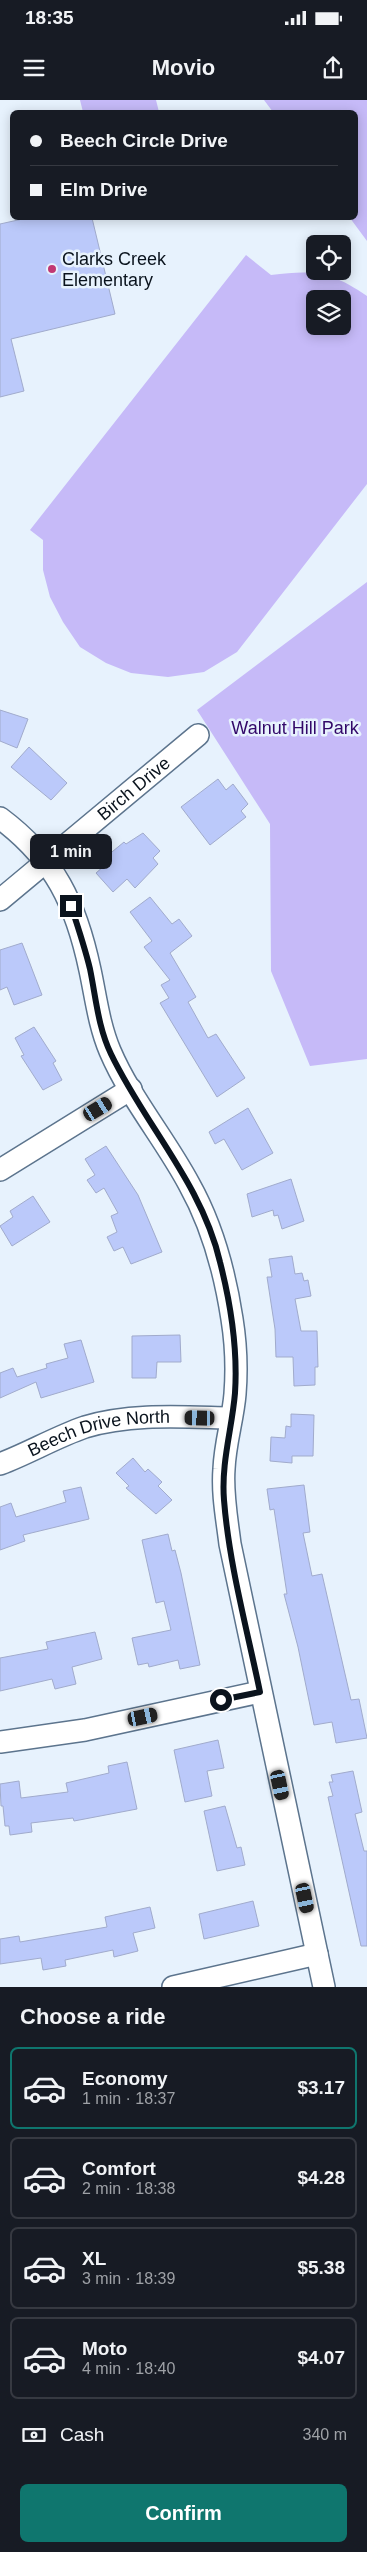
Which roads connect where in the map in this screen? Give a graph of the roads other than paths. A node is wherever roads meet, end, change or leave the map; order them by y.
1 (198, 735) dead end
2 (0, 818) edge
3 (46, 861) junction
4 (0, 900) edge
5 (131, 1089) junction
6 (0, 1170) edge
7 (231, 1418) junction
8 (0, 1464) edge
9 (260, 1692) junction
10 (0, 1742) edge
11 (317, 1954) junction
12 (174, 1987) edge
13 (324, 1987) edge

1 - 3 street, Birch Drive
2 - 3 street
3 - 4 street, Birch Drive
3 - 5 street
5 - 6 street
5 - 7 street
7 - 8 street, Beech Drive North
7 - 9 street
9 - 10 street
9 - 11 street
11 - 12 street
11 - 13 street

